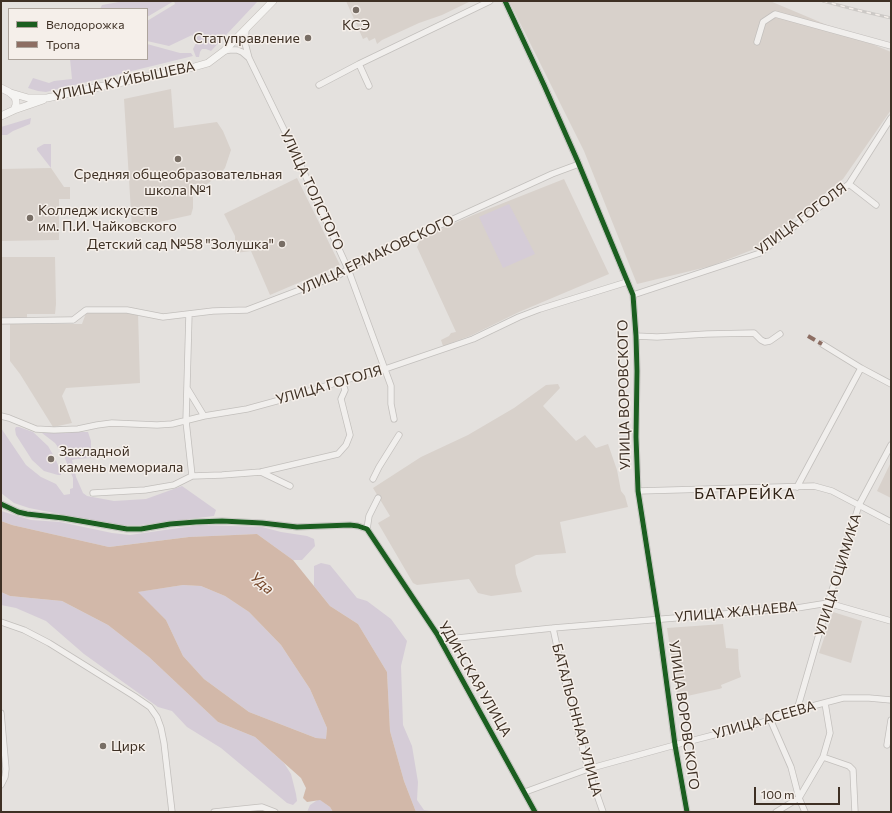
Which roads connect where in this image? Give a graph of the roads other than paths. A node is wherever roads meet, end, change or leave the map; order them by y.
1 (273, 1) edge
2 (490, 1) edge
3 (505, 1) edge
4 (246, 28) junction
5 (757, 42) dead end
6 (891, 46) edge
7 (224, 51) junction
8 (249, 58) junction
9 (359, 64) junction
10 (318, 85) dead end
11 (369, 86) dead end
12 (1, 88) edge
13 (11, 93) junction
14 (47, 98) junction
15 (14, 110) junction
16 (1, 116) edge
17 (891, 118) edge
18 (579, 164) junction
19 (849, 184) junction
20 (876, 205) dead end
21 (348, 268) junction
22 (627, 282) junction
23 (633, 295) junction
24 (189, 314) junction
25 (1, 321) edge
26 (780, 334) dead end
27 (636, 336) junction
28 (822, 344) dead end
29 (861, 368) junction
30 (386, 369) junction
31 (342, 381) junction
32 (891, 384) edge
33 (187, 388) junction
34 (1, 416) edge
35 (204, 416) junction
36 (394, 419) dead end
37 (186, 421) junction
38 (399, 434) dead end
39 (891, 445) edge
40 (261, 472) junction
41 (192, 476) junction
42 (373, 479) dead end
43 (290, 486) dead end
44 (797, 487) junction
45 (638, 491) junction
46 (93, 493) dead end
47 (378, 498) dead end
48 (1, 504) edge
49 (859, 505) junction
50 (891, 522) edge
51 (366, 529) junction
52 (828, 603) junction
53 (658, 619) junction
54 (891, 621) edge
55 (1, 622) edge
56 (553, 628) junction
57 (437, 634) junction
58 (891, 700) edge
59 (825, 703) junction
60 (797, 710) junction
61 (1, 713) edge
62 (770, 720) junction
63 (891, 720) edge
64 (675, 745) junction
65 (887, 745) dead end
66 (823, 757) junction
67 (588, 769) junction
68 (1, 785) edge
69 (525, 792) junction
70 (800, 798) junction
71 (172, 812) edge
72 (214, 812) edge
73 (275, 812) edge
74 (535, 812) edge
75 (603, 812) edge
76 (686, 812) edge
77 (776, 812) edge
78 (805, 812) edge
79 (855, 812) edge

1 - 4 main road, УЛИЦА КУЙБЫШЕВА
2 - 9 street
3 - 18 street, УЛИЦА ВОРОВСКОГО
4 - 7 main road, УЛИЦА КУЙБЫШЕВА
4 - 8 street, УЛИЦА ТОЛСТОГО
5 - 6 street
7 - 8 street
7 - 14 main road, УЛИЦА КУЙБЫШЕВА
8 - 21 street, УЛИЦА ТОЛСТОГО
9 - 10 street
9 - 11 street
12 - 13 main road, УЛИЦА КУЙБЫШЕВА
13 - 14 main road, УЛИЦА КУЙБЫШЕВА
13 - 15 main road
14 - 15 main road, УЛИЦА КУЙБЫШЕВА
15 - 16 main road, УЛИЦА КУЙБЫШЕВА
17 - 19 street, УЛИЦА ГОГОЛЯ
18 - 21 street, УЛИЦА ЕРМАКОВСКОГО
18 - 22 street, УЛИЦА ВОРОВСКОГО
19 - 20 street
19 - 23 street, УЛИЦА ГОГОЛЯ
21 - 24 street, УЛИЦА ЕРМАКОВСКОГО
21 - 30 street, УЛИЦА ТОЛСТОГО
22 - 23 street, УЛИЦА ВОРОВСКОГО
22 - 30 street, УЛИЦА ГОГОЛЯ
23 - 27 street, УЛИЦА ВОРОВСКОГО
24 - 25 street, УЛИЦА ЕРМАКОВСКОГО
24 - 33 street
26 - 27 street
27 - 45 street, УЛИЦА ВОРОВСКОГО
28 - 29 street
29 - 32 street
29 - 44 street
30 - 31 street, УЛИЦА ГОГОЛЯ
30 - 36 street, УЛИЦА ТОЛСТОГО
31 - 35 street, УЛИЦА ГОГОЛЯ
31 - 40 street
33 - 35 street
33 - 37 street
34 - 37 street, УЛИЦА ГОГОЛЯ
35 - 37 street, УЛИЦА ГОГОЛЯ
37 - 41 street
38 - 42 street
39 - 49 street, УЛИЦА ОЦИМИКА
40 - 41 street
40 - 43 street
41 - 46 street
44 - 45 street
44 - 49 street
45 - 53 street, УЛИЦА ВОРОВСКОГО
47 - 51 street
48 - 51 street
49 - 50 street
49 - 52 street, УЛИЦА ОЦИМИКА
51 - 57 street, УДИНСКАЯ УЛИЦА
52 - 53 street, УЛИЦА ЖАНАЕВА
52 - 54 street, УЛИЦА ЖАНАЕВА
52 - 60 street, УЛИЦА ОЦИМИКА
53 - 56 street, УЛИЦА ЖАНАЕВА
53 - 64 street, УЛИЦА ВОРОВСКОГО
55 - 71 street
56 - 57 street, УЛИЦА ЖАНАЕВА
56 - 67 street, БАТАЛЬОННАЯ УЛИЦА
57 - 69 street, УДИНСКАЯ УЛИЦА
58 - 59 street, УЛИЦА АСЕЕВА
59 - 60 street, УЛИЦА АСЕЕВА
59 - 66 street
60 - 62 street, УЛИЦА АСЕЕВА
61 - 68 street
62 - 64 street, УЛИЦА АСЕЕВА
62 - 70 street
63 - 65 street
64 - 67 street, УЛИЦА АСЕЕВА
64 - 76 street, УЛИЦА ВОРОВСКОГО
66 - 70 street
66 - 79 street
67 - 69 street, УЛИЦА АСЕЕВА
67 - 75 street, БАТАЛЬОННАЯ УЛИЦА
69 - 74 street, УДИНСКАЯ УЛИЦА
70 - 77 street
70 - 78 street
72 - 73 street

